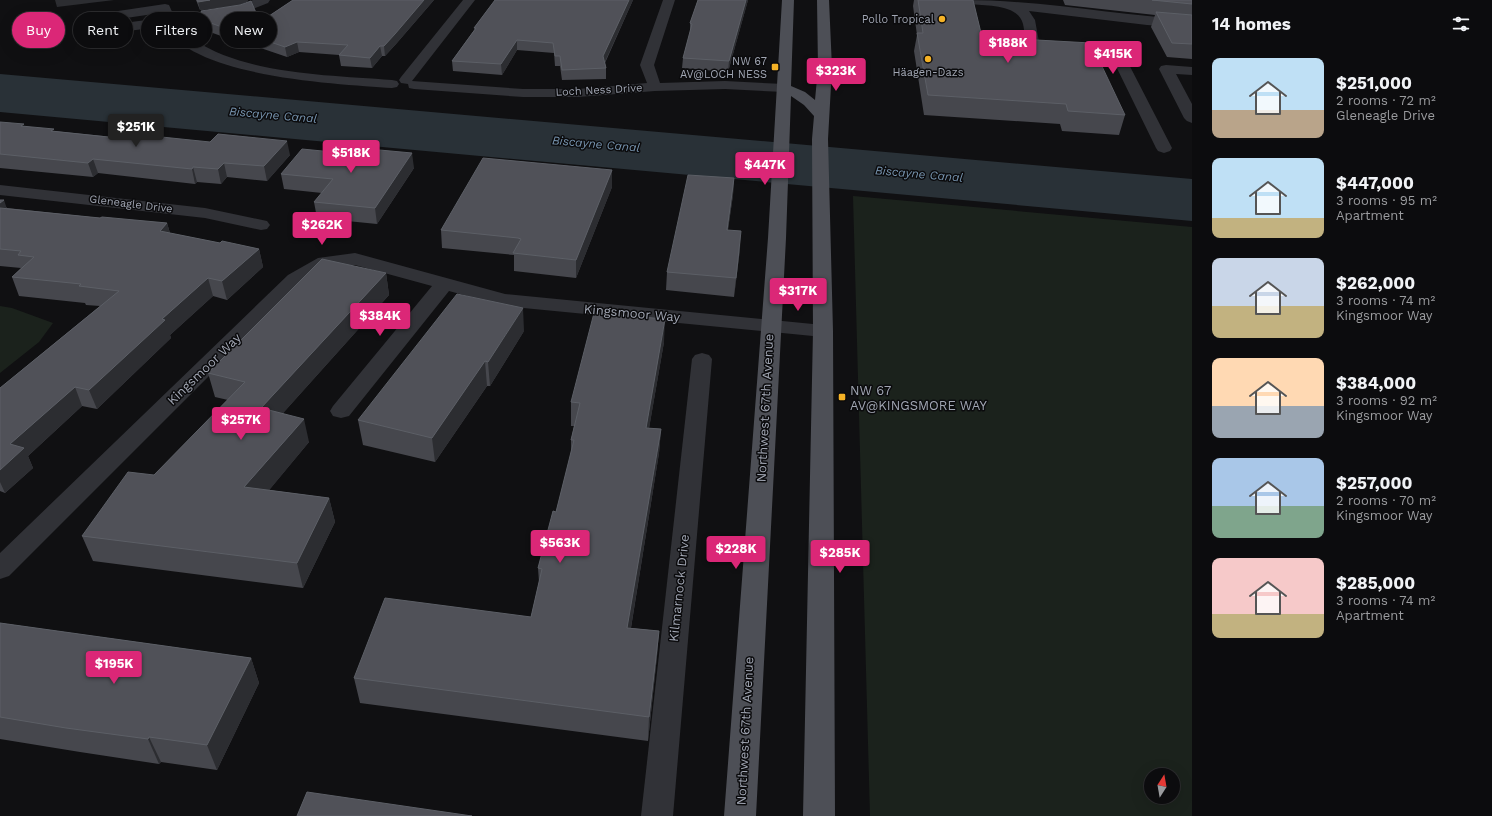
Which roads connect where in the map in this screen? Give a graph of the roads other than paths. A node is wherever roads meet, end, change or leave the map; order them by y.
1 (264, 0) edge
2 (469, 0) edge
3 (669, 0) edge
4 (788, 0) edge
5 (822, 0) edge
6 (970, 0) edge
7 (1013, 2) edge
8 (165, 10) edge
9 (1192, 24) edge
10 (824, 68) junction
11 (1192, 71) edge
12 (410, 82) junction
13 (655, 87) junction
14 (784, 88) junction
15 (821, 115) junction
16 (1192, 118) edge
17 (1164, 148) dead end
18 (0, 190) edge
19 (261, 225) dead end
20 (444, 284) junction
21 (770, 326) junction
22 (823, 331) junction
23 (702, 359) dead end
24 (341, 410) dead end
25 (0, 569) edge
26 (657, 816) edge
27 (740, 816) edge
28 (819, 816) edge

1 - 8 street
2 - 12 street
3 - 13 street
4 - 14 main road, Northwest 67th Avenue
5 - 10 main road
6 - 7 street
7 - 9 street
7 - 17 street
8 - 8 street
8 - 12 street
10 - 14 main road
10 - 15 main road
11 - 16 street
12 - 13 street, Loch Ness Drive
13 - 14 street, Loch Ness Drive
14 - 15 main road
14 - 21 main road, Northwest 67th Avenue
15 - 22 main road
18 - 19 street, Gleneagle Drive
20 - 21 street, Kingsmoor Way
20 - 24 street
20 - 25 street, Kingsmoor Way
21 - 22 street, Kingsmoor Way
21 - 27 main road, Northwest 67th Avenue
22 - 28 main road
23 - 26 street, Kilmarnock Drive

